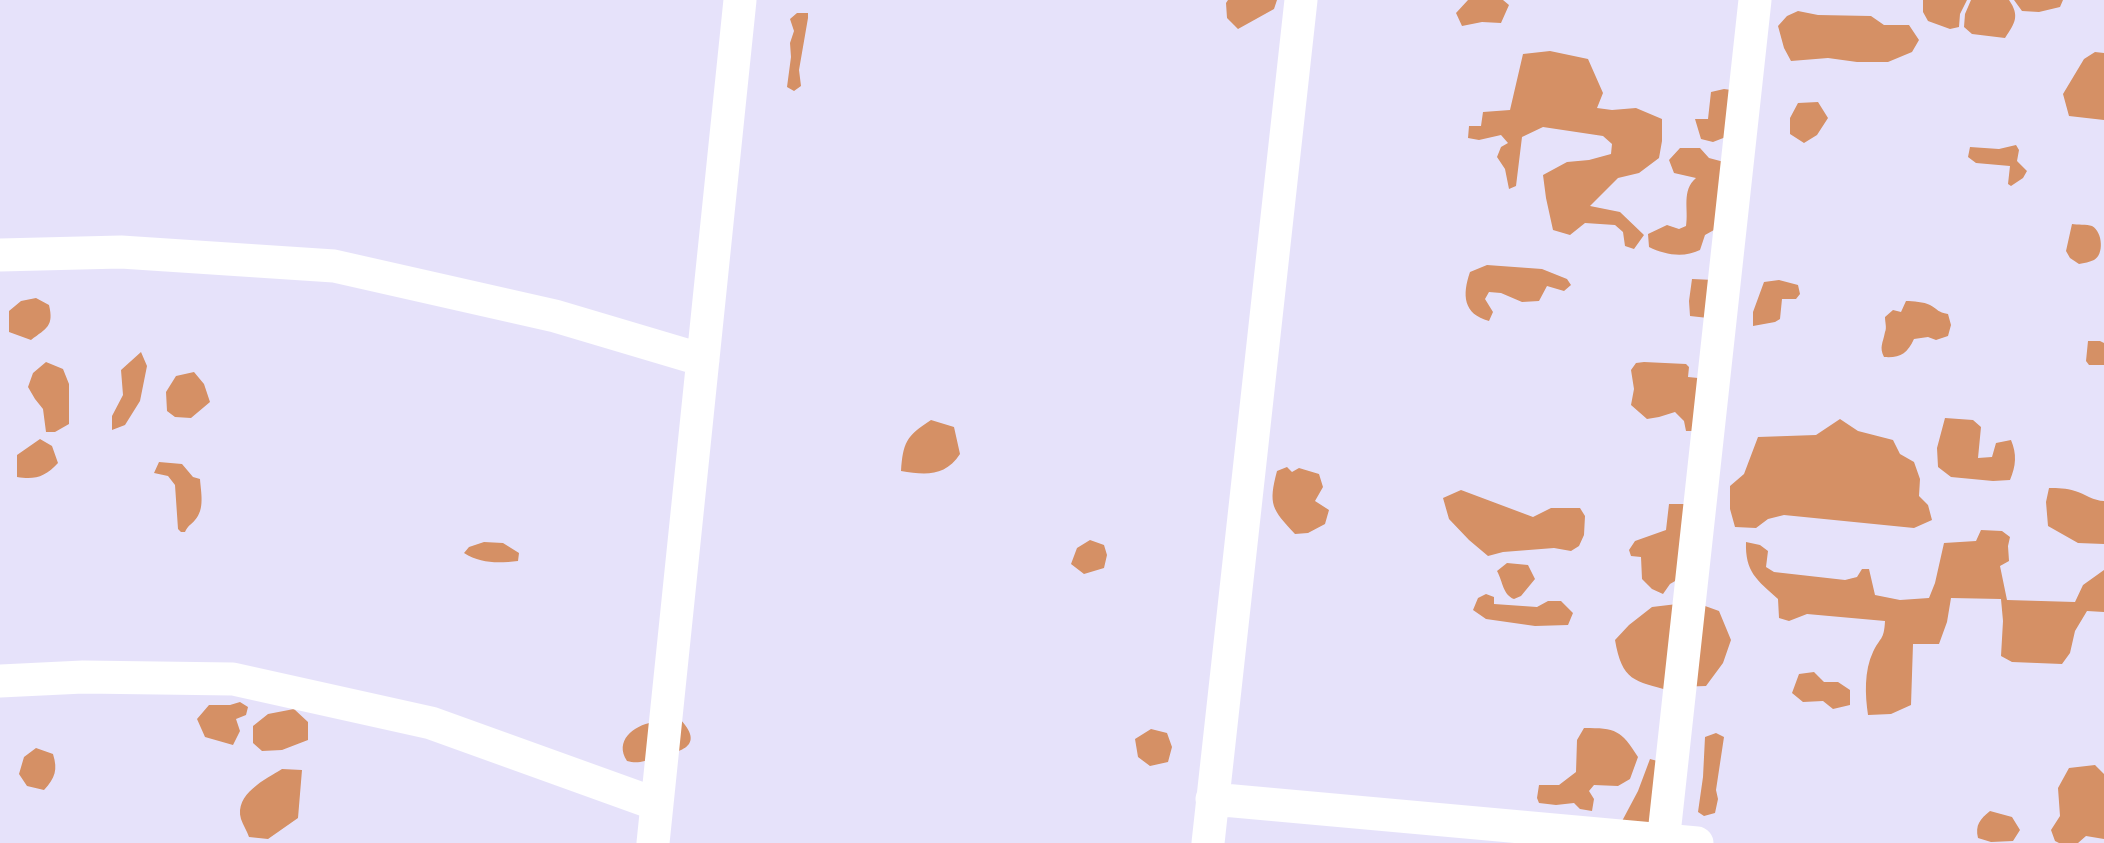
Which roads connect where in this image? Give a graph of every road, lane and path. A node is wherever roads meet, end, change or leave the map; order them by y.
1 (740, 0) edge
2 (1300, 0) edge
3 (1755, 0) edge
4 (0, 255) edge
5 (703, 360) junction
6 (0, 681) edge
7 (1212, 799) junction
8 (656, 804) junction
9 (1663, 841) edge
10 (653, 843) edge
11 (1208, 843) edge
12 (1697, 843) edge

1 - 5 street
2 - 7 street
3 - 9 street
4 - 5 street
5 - 8 street
6 - 8 street
7 - 9 street
7 - 11 street
8 - 10 street
9 - 12 street

